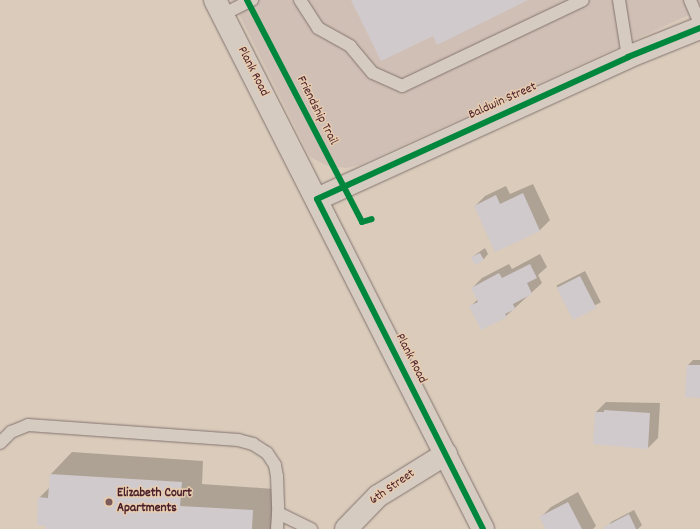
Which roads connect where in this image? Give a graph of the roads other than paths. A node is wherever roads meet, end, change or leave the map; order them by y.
1 (252, 0) edge
2 (300, 0) edge
3 (582, 0) edge
4 (619, 0) edge
5 (690, 0) edge
6 (219, 8) edge
7 (700, 24) edge
8 (700, 28) edge
9 (628, 57) junction
10 (317, 199) junction
11 (0, 442) edge
12 (446, 454) junction
13 (278, 513) junction
14 (277, 529) edge
15 (311, 529) edge
16 (346, 529) edge
17 (483, 529) edge

1 - 6 lane
2 - 3 lane
4 - 9 lane
5 - 7 lane
6 - 10 main road, Plank Road
8 - 9 main road, Baldwin Street
9 - 10 main road, Baldwin Street
10 - 12 main road, Plank Road
11 - 13 lane
12 - 16 main road, 6th Street
12 - 17 main road, Plank Road
13 - 14 lane
13 - 15 lane

